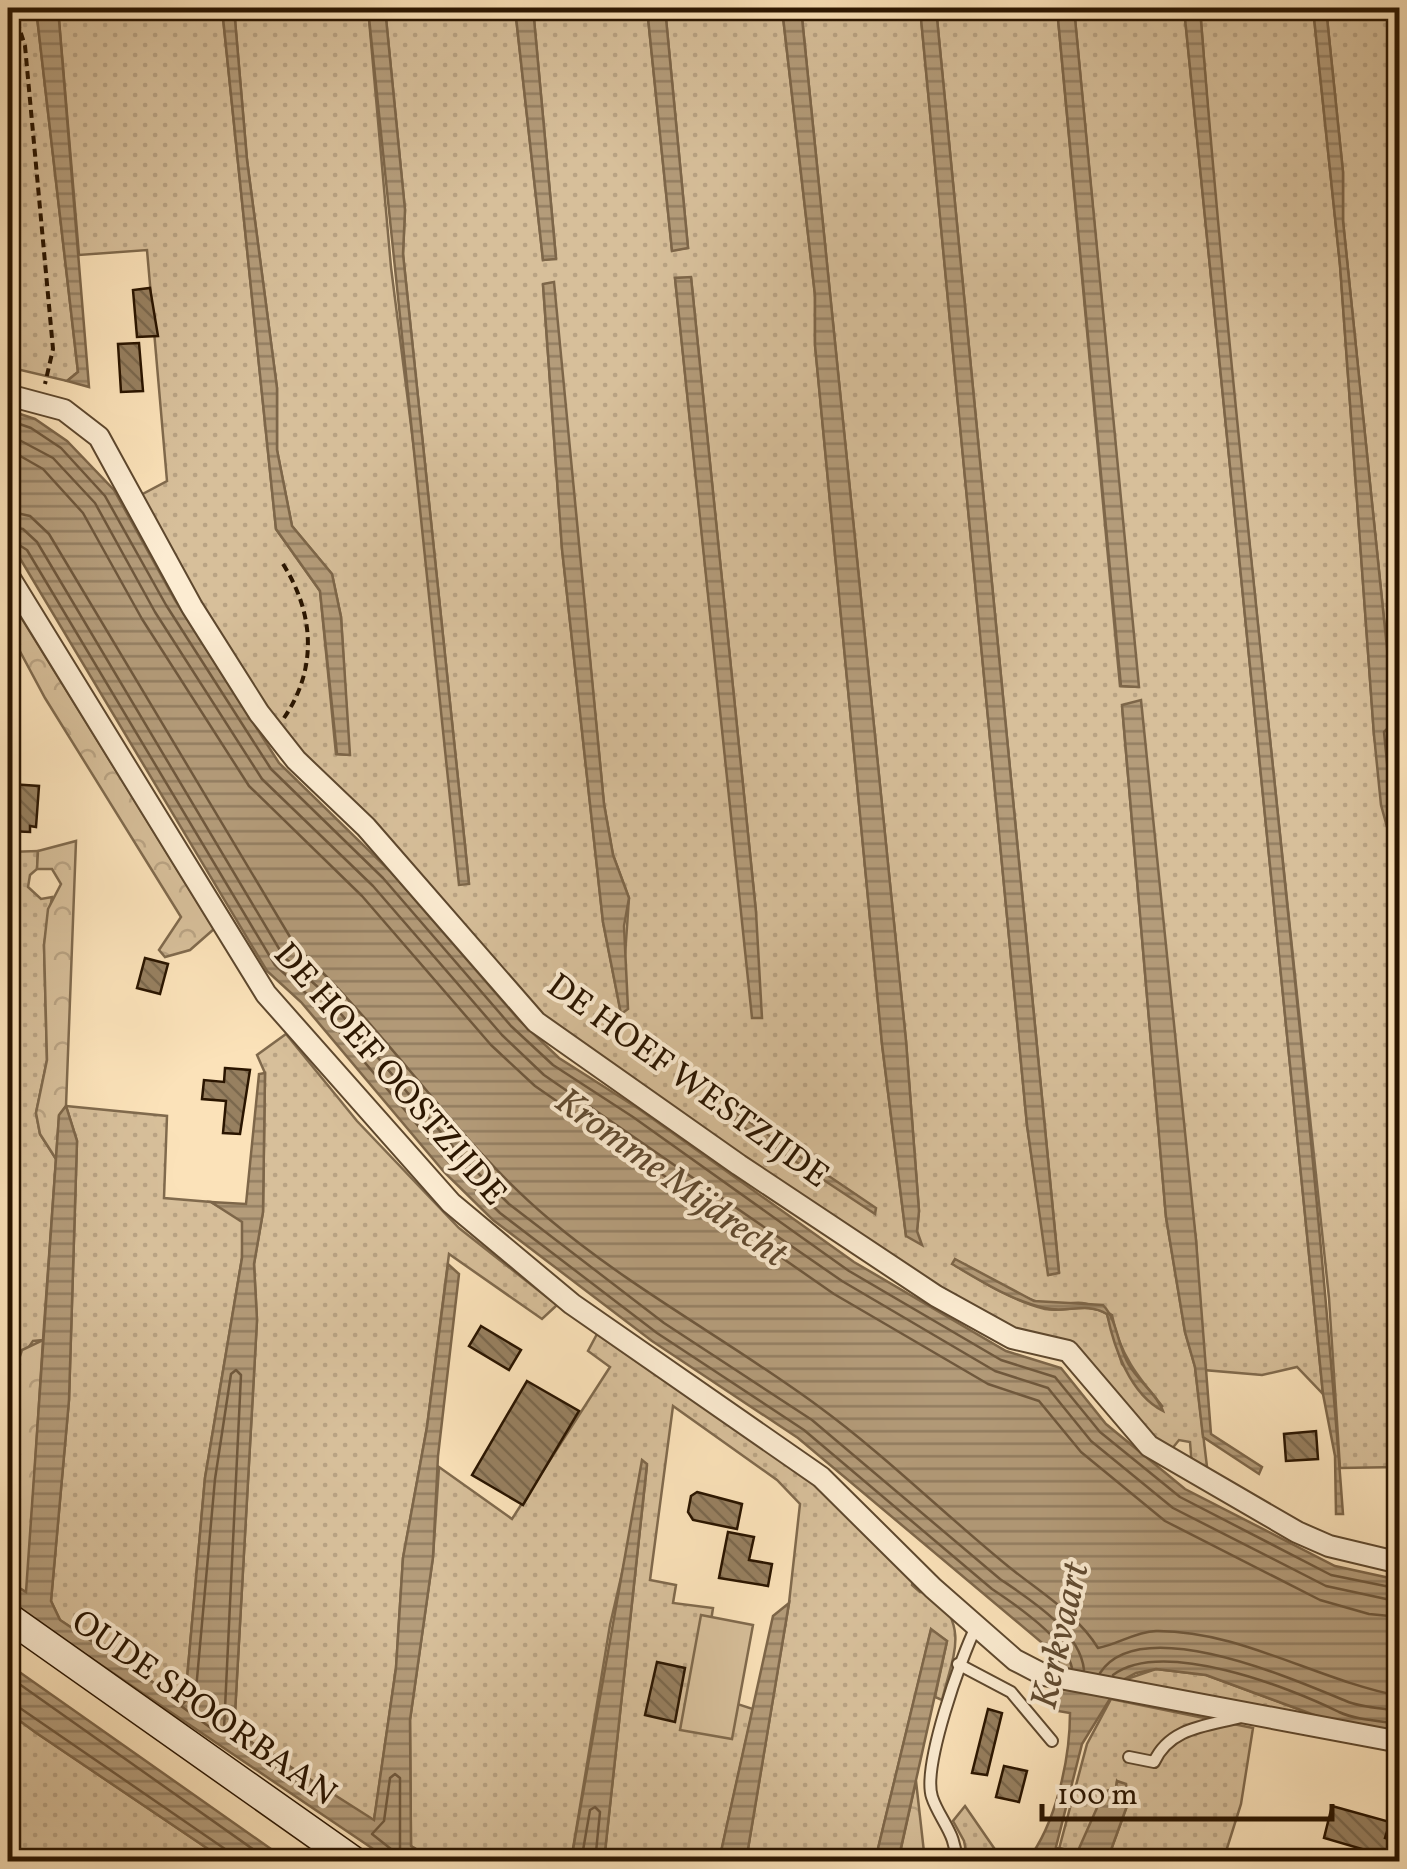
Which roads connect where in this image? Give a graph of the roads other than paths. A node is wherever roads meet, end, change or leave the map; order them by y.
1 (8, 395) edge
2 (8, 574) edge
3 (1400, 1562) edge
4 (8, 1617) edge
5 (977, 1626) junction
6 (958, 1664) junction
7 (1247, 1716) junction
8 (1052, 1741) dead end
9 (1400, 1742) edge
10 (1129, 1758) dead end
11 (354, 1862) edge
12 (955, 1862) edge

1 - 3 street, DE HOEF WESTZIJDE
2 - 5 street, DE HOEF OOSTZIJDE
4 - 11 street, OUDE SPOORBAAN
5 - 6 lane
5 - 7 street
6 - 8 lane
6 - 12 lane
7 - 9 street
7 - 10 lane

